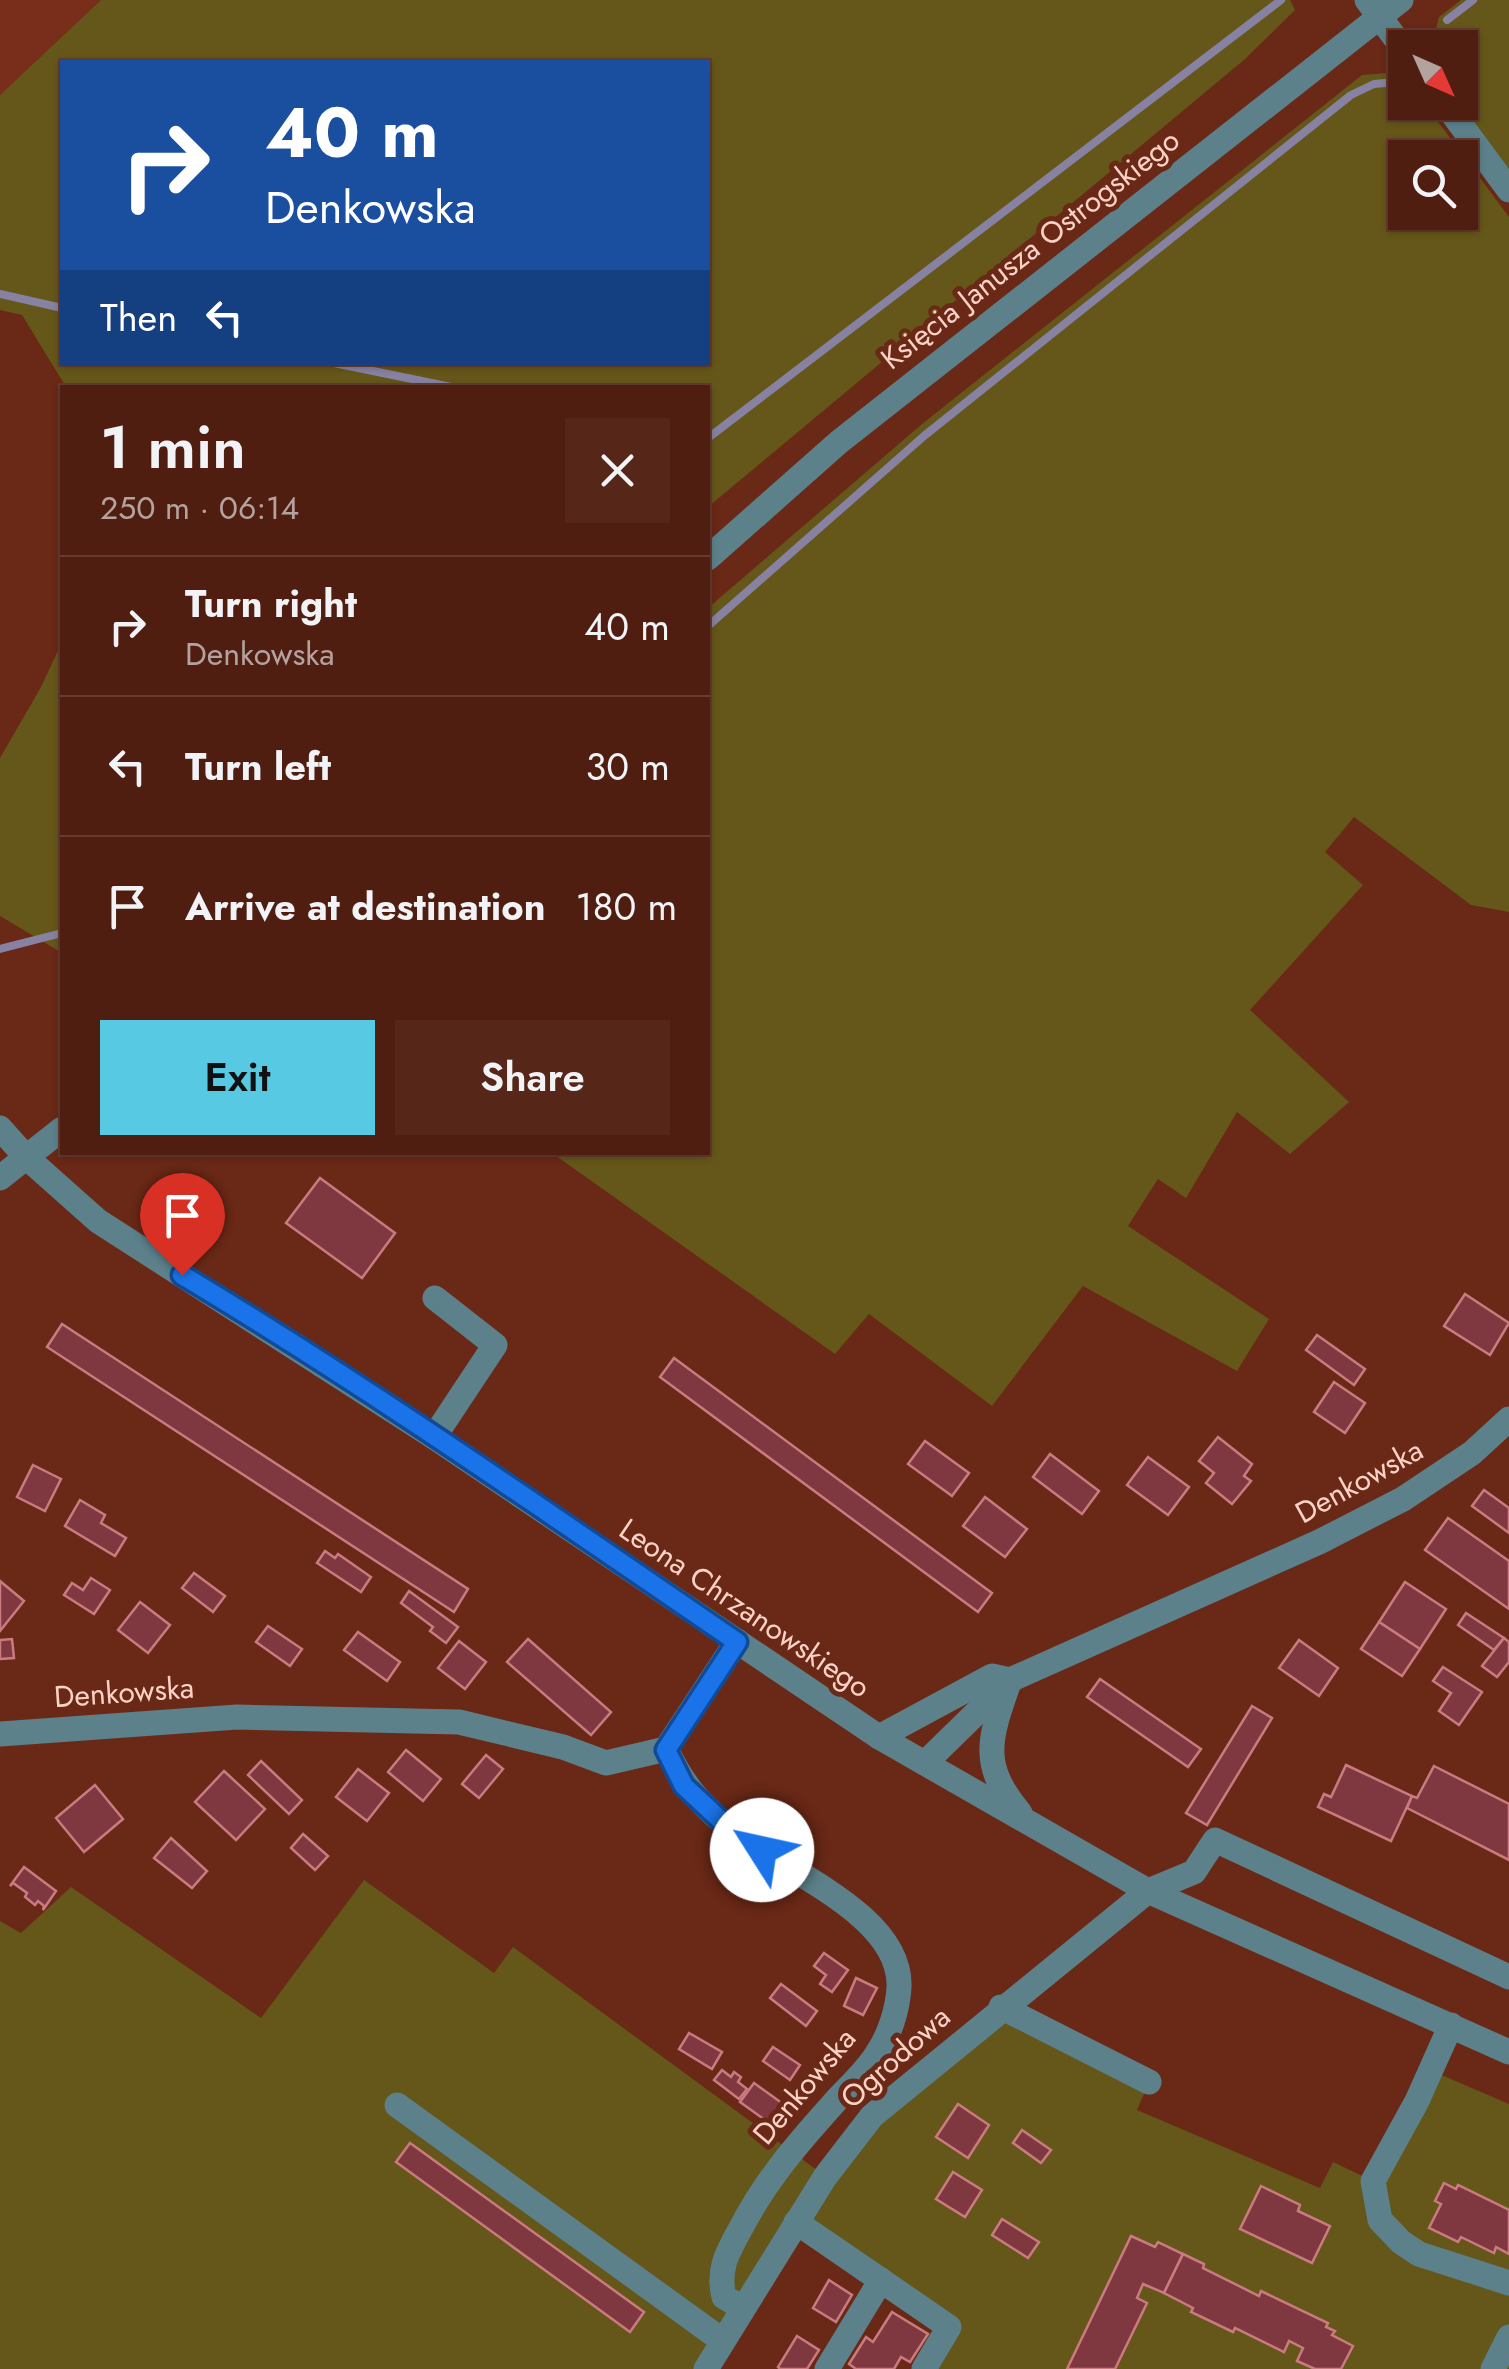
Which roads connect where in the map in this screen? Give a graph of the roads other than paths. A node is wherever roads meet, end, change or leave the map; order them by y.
1 (1401, 0) edge
2 (1373, 9) edge
3 (1389, 30) edge
4 (1457, 120) edge
5 (1509, 190) edge
6 (710, 556) edge
7 (0, 1128) edge
8 (60, 1131) edge
9 (26, 1157) junction
10 (0, 1178) edge
11 (435, 1298) dead end
12 (1509, 1419) edge
13 (434, 1437) junction
14 (737, 1642) junction
15 (1010, 1680) junction
16 (0, 1734) edge
17 (879, 1737) junction
18 (666, 1750) junction
19 (925, 1763) junction
20 (1030, 1825) junction
21 (1148, 1891) junction
22 (1509, 1977) edge
23 (1001, 2007) junction
24 (1451, 2024) junction
25 (1509, 2052) edge
26 (1150, 2082) dead end
27 (397, 2105) dead end
28 (796, 2222) junction
29 (881, 2280) junction
30 (1509, 2283) edge
31 (742, 2308) junction
32 (1509, 2337) edge
33 (724, 2341) junction
34 (706, 2369) edge
35 (827, 2369) edge
36 (924, 2369) edge
37 (1494, 2369) edge

1 - 2 street, Księcia Janusza Ostrogskiego
2 - 3 street
2 - 6 street, Księcia Janusza Ostrogskiego
4 - 5 street
7 - 9 street, Leona Chrzanowskiego
8 - 9 street
9 - 10 street
9 - 13 street, Leona Chrzanowskiego
11 - 13 street
12 - 15 street, Denkowska
13 - 14 street, Leona Chrzanowskiego
14 - 17 street, Leona Chrzanowskiego
14 - 18 street
15 - 17 street, Denkowska
15 - 19 street, Denkowska
15 - 20 street
16 - 18 street, Denkowska
17 - 19 street, Leona Chrzanowskiego
18 - 31 street, Denkowska
19 - 20 street, Leona Chrzanowskiego
20 - 21 street, Leona Chrzanowskiego
21 - 22 street, Ogrodowa
21 - 23 street, Ogrodowa
21 - 24 street, Leona Chrzanowskiego
23 - 26 street
23 - 28 street, Ogrodowa
24 - 25 street, Leona Chrzanowskiego
24 - 30 street
27 - 33 street
28 - 29 street
28 - 31 street, Ogrodowa
29 - 35 street
29 - 36 street
31 - 33 street, Ogrodowa
32 - 37 street
33 - 34 street, Ogrodowa

